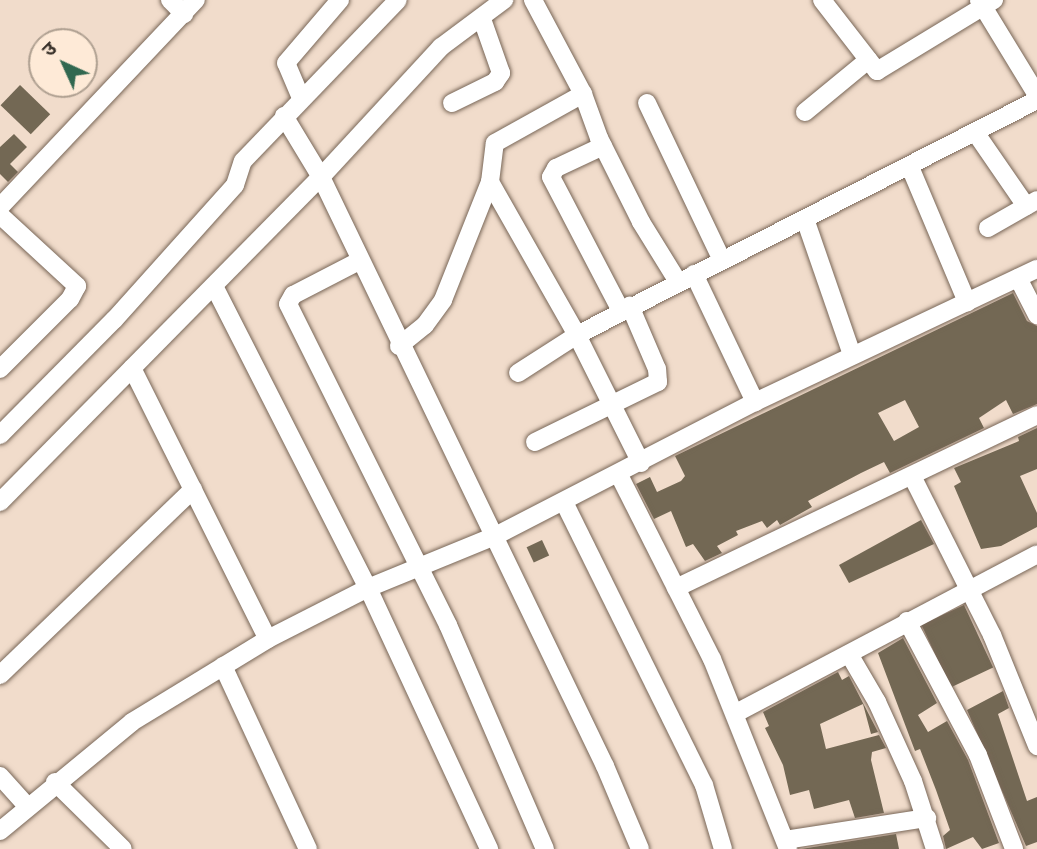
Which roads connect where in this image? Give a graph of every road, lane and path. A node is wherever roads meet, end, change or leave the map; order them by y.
1 (170, 0) edge
2 (196, 0) edge
3 (340, 0) edge
4 (398, 0) edge
5 (504, 0) edge
6 (533, 0) edge
7 (822, 0) edge
8 (985, 2) edge
9 (184, 14) junction
10 (482, 19) junction
11 (868, 60) junction
12 (583, 94) junction
13 (301, 98) junction
14 (1037, 98) edge
15 (452, 103) dead end
16 (647, 103) dead end
17 (805, 112) dead end
18 (284, 116) junction
19 (975, 132) junction
20 (603, 146) junction
21 (910, 167) junction
22 (321, 177) junction
23 (490, 182) junction
24 (1032, 203) edge
25 (0, 206) edge
26 (0, 215) edge
27 (804, 219) junction
28 (988, 228) dead end
29 (722, 260) junction
30 (359, 261) junction
31 (1037, 269) edge
32 (686, 278) junction
33 (1018, 278) junction
34 (214, 286) junction
35 (967, 302) junction
36 (625, 309) junction
37 (1037, 315) edge
38 (577, 335) junction
39 (399, 345) junction
40 (852, 355) junction
41 (132, 368) junction
42 (0, 369) edge
43 (518, 373) dead end
44 (755, 402) junction
45 (613, 407) junction
46 (1037, 415) edge
47 (0, 435) edge
48 (535, 442) dead end
49 (641, 463) junction
50 (619, 475) junction
51 (913, 478) junction
52 (193, 489) junction
53 (0, 502) edge
54 (564, 502) junction
55 (495, 536) junction
56 (1037, 554) edge
57 (420, 566) junction
58 (368, 588) junction
59 (676, 588) junction
60 (968, 589) junction
61 (907, 621) junction
62 (268, 639) junction
63 (849, 654) junction
64 (223, 666) junction
65 (0, 675) edge
66 (736, 713) junction
67 (1037, 746) edge
68 (0, 776) edge
69 (55, 782) junction
70 (27, 806) junction
71 (927, 818) junction
72 (0, 831) edge
73 (786, 844) edge
74 (123, 849) edge
75 (308, 849) edge
76 (489, 849) edge
77 (545, 849) edge
78 (640, 849) edge
79 (723, 849) edge
80 (935, 849) edge
81 (1014, 849) edge

1 - 9 street
2 - 9 street
3 - 13 street
4 - 13 street
5 - 10 street
6 - 12 street
7 - 11 street
8 - 11 street
8 - 14 street
9 - 25 street
10 - 15 street
10 - 22 street
11 - 17 street
12 - 20 street
12 - 23 street
13 - 18 street
14 - 19 street
16 - 29 street
18 - 22 street
18 - 47 street
19 - 21 street
19 - 24 street
20 - 32 street
20 - 36 street
21 - 27 street
21 - 35 street
22 - 30 street
22 - 34 street
23 - 38 street
23 - 39 street
24 - 28 street
26 - 42 street
27 - 29 street
27 - 40 street
29 - 32 street
30 - 39 street
30 - 57 street
31 - 33 street
32 - 36 street
32 - 44 street
33 - 35 street
33 - 37 street
34 - 41 street
34 - 58 street
35 - 40 street
36 - 38 street
36 - 45 street
38 - 43 street
38 - 45 street
39 - 55 street
40 - 44 street
41 - 52 street
41 - 53 street
44 - 49 street
45 - 48 street
45 - 49 street
46 - 51 street
49 - 50 street
50 - 54 street
50 - 59 street
51 - 59 street
51 - 60 street
52 - 62 street
52 - 65 street
54 - 55 street
54 - 79 street
55 - 57 street
55 - 78 street
56 - 60 street
57 - 58 street
57 - 77 street
58 - 62 street
58 - 76 street
59 - 66 street
60 - 61 street
60 - 67 street
61 - 63 street
61 - 81 street
62 - 64 street
63 - 66 street
63 - 71 street
64 - 69 street
64 - 75 street
66 - 73 street
68 - 70 street
69 - 70 street
69 - 74 street
70 - 72 street
71 - 73 street
71 - 80 street

